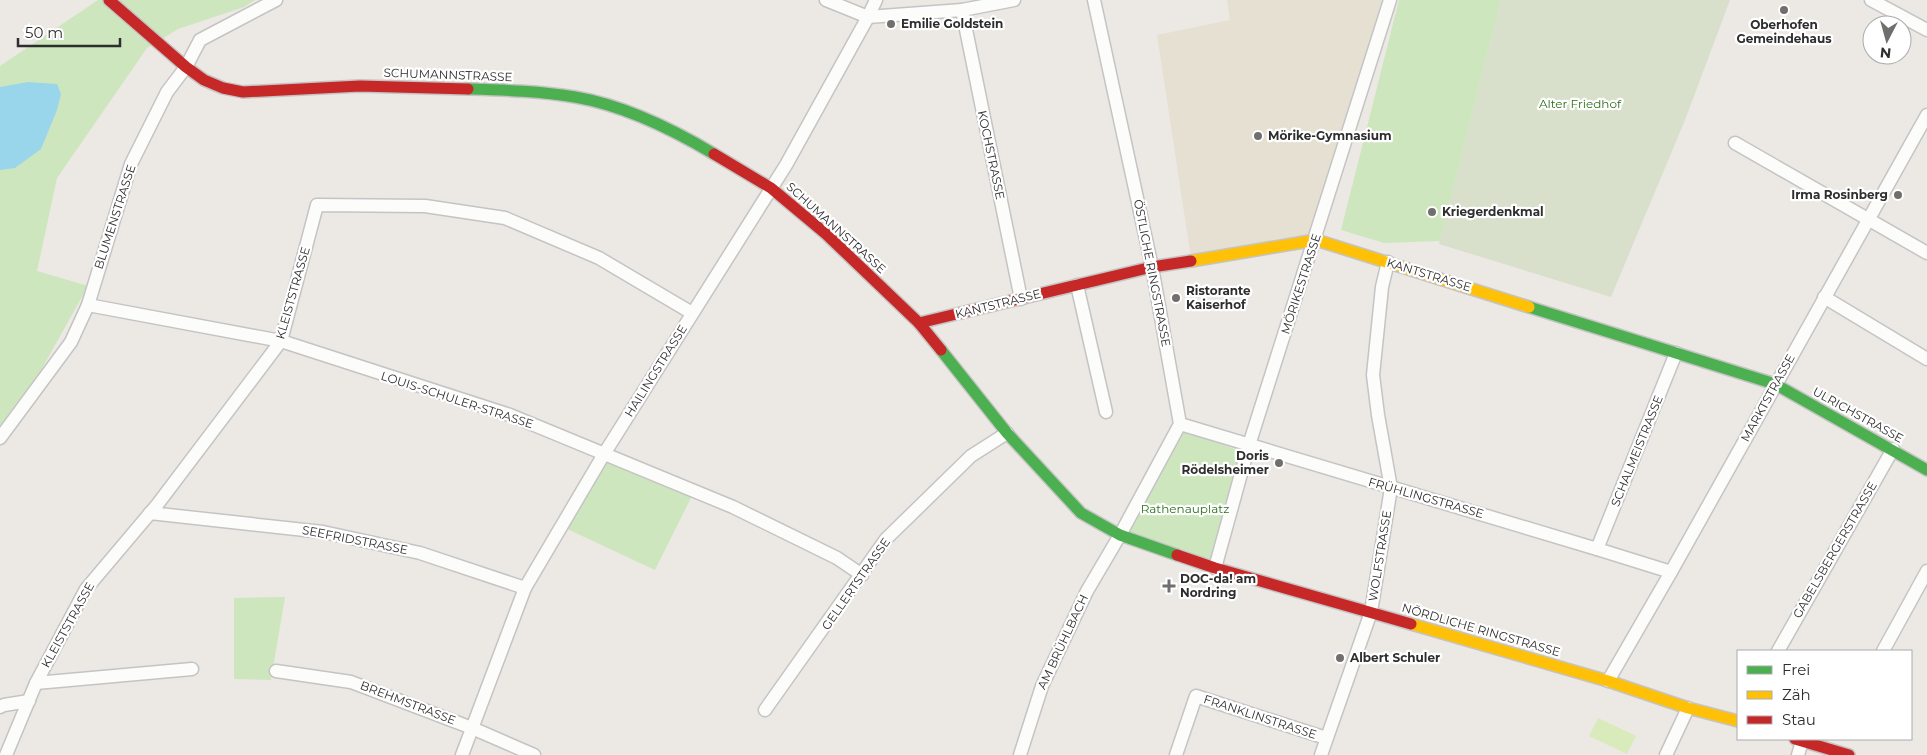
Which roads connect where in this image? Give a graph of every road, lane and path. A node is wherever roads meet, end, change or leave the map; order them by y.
1 (109, 0) edge
2 (276, 0) edge
3 (826, 0) edge
4 (876, 0) edge
5 (1014, 0) edge
6 (1094, 0) edge
7 (1390, 0) edge
8 (1871, 0) edge
9 (962, 10) junction
10 (868, 17) junction
11 (1927, 30) edge
12 (186, 67) junction
13 (1927, 115) edge
14 (1735, 143) dead end
15 (771, 188) junction
16 (1868, 220) junction
17 (1316, 240) junction
18 (1927, 253) edge
19 (1388, 262) junction
20 (1152, 267) junction
21 (1077, 285) junction
22 (1824, 297) junction
23 (1021, 299) junction
24 (88, 305) junction
25 (692, 313) junction
26 (919, 323) junction
27 (281, 341) junction
28 (1676, 353) junction
29 (1927, 359) edge
30 (1775, 384) junction
31 (1106, 412) dead end
32 (1180, 424) junction
33 (1007, 433) junction
34 (0, 438) edge
35 (1249, 445) junction
36 (1893, 450) junction
37 (604, 454) junction
38 (1927, 470) edge
39 (1391, 488) junction
40 (150, 513) junction
41 (1120, 535) junction
42 (1597, 548) junction
43 (1215, 568) junction
44 (1927, 571) edge
45 (1671, 572) junction
46 (862, 575) junction
47 (525, 588) junction
48 (1371, 612) junction
49 (1779, 650) edge
50 (1884, 650) edge
51 (192, 669) dead end
52 (276, 671) dead end
53 (1608, 681) junction
54 (36, 683) junction
55 (29, 701) junction
56 (0, 707) edge
57 (1688, 708) junction
58 (766, 710) dead end
59 (1737, 721) edge
60 (472, 728) junction
61 (1326, 738) junction
62 (1799, 740) edge
63 (1833, 744) edge
64 (6, 755) edge
65 (462, 755) edge
66 (534, 755) edge
67 (1020, 755) edge
68 (1176, 755) edge
69 (1320, 755) edge
70 (1666, 755) edge
71 (1798, 755) edge
72 (1849, 755) edge

1 - 12 street, SCHUMANNSTRASSE
2 - 12 street, BLUMENSTRASSE
3 - 10 street
4 - 10 street, HAILINGSTRASSE
5 - 9 street
6 - 20 street, ÖSTLICHE RINGSTRASSE
7 - 17 street, MÖRIKESTRASSE
8 - 11 street
9 - 10 street
9 - 23 street, KOCHSTRASSE
10 - 15 street, HAILINGSTRASSE
12 - 15 street, SCHUMANNSTRASSE
12 - 24 street, BLUMENSTRASSE
13 - 16 street, MARKTSTRASSE
14 - 16 street
15 - 25 street, HAILINGSTRASSE
15 - 26 street, SCHUMANNSTRASSE
16 - 18 street
16 - 22 street, MARKTSTRASSE
17 - 19 street, KANTSTRASSE
17 - 20 street, KANTSTRASSE
17 - 35 street, MÖRIKESTRASSE
19 - 28 street, KANTSTRASSE
19 - 39 street, WOLFSTRASSE
20 - 21 street, KANTSTRASSE
20 - 32 street, ÖSTLICHE RINGSTRASSE
21 - 23 street, KANTSTRASSE
21 - 31 street
22 - 29 street
22 - 30 street, MARKTSTRASSE
23 - 26 street, KANTSTRASSE
24 - 27 street, LOUIS-SCHULER-STRASSE
24 - 34 street, BLUMENSTRASSE
25 - 27 street, KLEISTSTRASSE
25 - 37 street, HAILINGSTRASSE
26 - 33 street, SCHUMANNSTRASSE
27 - 37 street, LOUIS-SCHULER-STRASSE
27 - 40 street, KLEISTSTRASSE
28 - 30 street, KANTSTRASSE
28 - 42 street, SCHALMEISTRASSE
30 - 36 street, ULRICHSTRASSE
30 - 45 street, MARKTSTRASSE
32 - 35 street, FRÜHLINGSTRASSE
32 - 41 street
33 - 41 street, SCHUMANNSTRASSE
33 - 46 street, GELLERTSTRASSE
35 - 39 street, FRÜHLINGSTRASSE
35 - 43 street, MÖRIKESTRASSE
36 - 38 street, ULRICHSTRASSE
36 - 49 street, GABELSBERGERSTRASSE
37 - 46 street, LOUIS-SCHULER-STRASSE
37 - 47 street, HAILINGSTRASSE
39 - 42 street, FRÜHLINGSTRASSE
39 - 48 street, WOLFSTRASSE
40 - 47 street, SEEFRIDSTRASSE
40 - 54 street, KLEISTSTRASSE
41 - 43 street, SCHUMANNSTRASSE
41 - 67 street, AM BRÜHLBACH
42 - 45 street, FRÜHLINGSTRASSE
43 - 48 street, NÖRDLICHE RINGSTRASSE
44 - 50 street
45 - 53 street, MARKTSTRASSE
46 - 58 street, GELLERTSTRASSE
47 - 60 street, HAILINGSTRASSE
48 - 53 street, NÖRDLICHE RINGSTRASSE
48 - 61 street, WOLFSTRASSE
51 - 54 street
52 - 60 street, BREHMSTRASSE
53 - 57 street, NÖRDLICHE RINGSTRASSE
54 - 55 street, KLEISTSTRASSE
55 - 56 street
55 - 64 street, KLEISTSTRASSE
57 - 59 street, NÖRDLICHE RINGSTRASSE
57 - 70 street
60 - 65 street, HAILINGSTRASSE
60 - 66 street, BREHMSTRASSE
61 - 68 street, FRANKLINSTRASSE
61 - 69 street, WOLFSTRASSE
62 - 63 street
62 - 71 street
63 - 72 street

